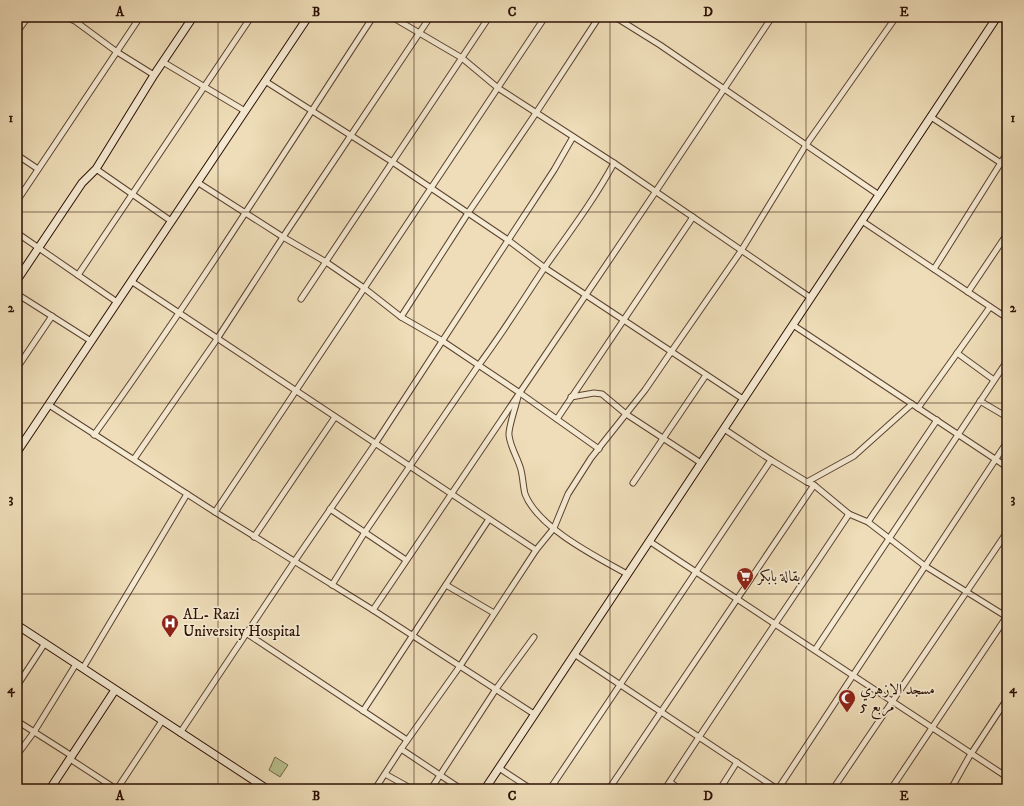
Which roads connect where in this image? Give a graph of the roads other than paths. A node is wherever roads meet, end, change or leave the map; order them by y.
1 (28, 17) edge
2 (66, 17) edge
3 (140, 17) edge
4 (193, 17) edge
5 (251, 17) edge
6 (308, 17) edge
7 (373, 17) edge
8 (392, 17) edge
9 (430, 17) edge
10 (489, 17) edge
11 (545, 17) edge
12 (599, 17) edge
13 (615, 17) edge
14 (772, 17) edge
15 (896, 17) edge
16 (997, 17) edge
17 (76, 19) edge
18 (17, 32) edge
19 (419, 33) junction
20 (117, 52) junction
21 (462, 58) junction
22 (163, 62) junction
23 (154, 76) junction
24 (265, 81) junction
25 (205, 86) junction
26 (498, 88) junction
27 (724, 89) junction
28 (312, 110) junction
29 (245, 111) junction
30 (536, 113) junction
31 (931, 117) junction
32 (351, 135) junction
33 (573, 137) junction
34 (806, 145) junction
35 (1007, 153) edge
36 (17, 155) edge
37 (392, 162) junction
38 (614, 163) junction
39 (1000, 163) junction
40 (1007, 167) edge
41 (38, 169) junction
42 (96, 169) junction
43 (198, 182) junction
44 (431, 188) junction
45 (656, 191) junction
46 (132, 194) junction
47 (879, 195) junction
48 (17, 201) edge
49 (244, 212) junction
50 (468, 213) junction
51 (693, 217) junction
52 (171, 221) junction
53 (862, 221) junction
54 (17, 233) edge
55 (1007, 234) edge
56 (283, 237) junction
57 (508, 240) junction
58 (38, 248) junction
59 (741, 251) junction
60 (326, 262) junction
61 (545, 268) junction
62 (934, 269) junction
63 (78, 275) junction
64 (17, 280) edge
65 (131, 281) junction
66 (364, 288) junction
67 (968, 292) junction
68 (17, 294) edge
69 (586, 295) junction
70 (811, 298) junction
71 (301, 299) dead end
72 (117, 302) junction
73 (990, 307) junction
74 (179, 313) junction
75 (52, 316) junction
76 (401, 317) junction
77 (1007, 318) edge
78 (625, 320) junction
79 (793, 325) junction
80 (217, 338) junction
81 (441, 340) junction
82 (91, 341) junction
83 (672, 352) junction
84 (957, 353) junction
85 (1007, 360) edge
86 (478, 366) junction
87 (17, 368) edge
88 (706, 375) junction
89 (994, 380) junction
90 (296, 391) junction
91 (520, 393) junction
92 (571, 398) junction
93 (743, 399) junction
94 (980, 400) junction
95 (912, 404) junction
96 (49, 405) junction
97 (918, 408) junction
98 (626, 414) junction
99 (335, 417) junction
100 (1007, 417) edge
101 (557, 419) junction
102 (937, 420) junction
103 (724, 429) junction
104 (958, 434) junction
105 (94, 435) junction
106 (664, 439) junction
107 (1007, 442) edge
108 (375, 444) junction
109 (599, 449) junction
110 (17, 452) edge
111 (134, 459) junction
112 (996, 459) junction
113 (771, 460) junction
114 (701, 463) junction
115 (410, 466) junction
116 (1007, 467) edge
117 (807, 482) junction
118 (634, 483) dead end
119 (814, 485) junction
120 (187, 494) junction
121 (451, 494) junction
122 (330, 509) junction
123 (215, 512) junction
124 (849, 514) junction
125 (489, 519) junction
126 (868, 522) junction
127 (554, 528) junction
128 (365, 532) junction
129 (1007, 532) edge
130 (254, 537) junction
131 (889, 537) junction
132 (649, 541) junction
133 (536, 550) junction
134 (406, 560) junction
135 (294, 562) junction
136 (925, 566) junction
137 (696, 572) junction
138 (627, 574) junction
139 (332, 585) junction
140 (446, 585) junction
141 (966, 592) junction
142 (737, 599) junction
143 (373, 610) junction
144 (494, 613) junction
145 (1007, 617) edge
146 (775, 624) junction
147 (17, 625) edge
148 (246, 633) junction
149 (413, 636) junction
150 (534, 637) dead end
151 (45, 643) junction
152 (815, 650) junction
153 (574, 654) junction
154 (76, 664) junction
155 (460, 666) junction
156 (83, 668) junction
157 (853, 675) junction
158 (620, 684) junction
159 (17, 686) edge
160 (496, 689) junction
161 (115, 690) junction
162 (1007, 699) edge
163 (892, 701) junction
164 (363, 711) junction
165 (661, 712) junction
166 (534, 714) junction
167 (17, 721) edge
168 (162, 721) junction
169 (932, 728) junction
170 (34, 732) junction
171 (180, 733) junction
172 (700, 738) junction
173 (407, 740) junction
174 (401, 749) junction
175 (971, 754) junction
176 (17, 755) edge
177 (71, 758) junction
178 (736, 762) junction
179 (499, 768) junction
180 (385, 774) junction
181 (440, 775) junction
182 (1007, 777) edge
183 (670, 782) junction
184 (1007, 786) edge
185 (50, 789) edge
186 (116, 789) edge
187 (266, 789) edge
188 (375, 789) edge
189 (412, 789) edge
190 (431, 789) edge
191 (461, 789) edge
192 (485, 789) edge
193 (531, 789) edge
194 (550, 789) edge
195 (609, 789) edge
196 (665, 789) edge
197 (679, 789) edge
198 (720, 789) edge
199 (777, 789) edge
200 (833, 789) edge
201 (891, 789) edge
202 (951, 789) edge
203 (1005, 789) edge

1 - 18 street
2 - 17 street
3 - 20 street
4 - 22 street
5 - 25 street
6 - 24 street
7 - 28 street
8 - 19 street
9 - 19 street
10 - 21 street
11 - 26 street
12 - 30 street
13 - 27 street
14 - 27 street
15 - 34 street
16 - 31 street
17 - 20 street
19 - 21 street
19 - 32 street
20 - 23 street
20 - 41 street
21 - 26 street
21 - 37 street
22 - 23 street
22 - 25 street
23 - 42 street
24 - 28 street
24 - 29 street
25 - 29 street
25 - 46 street
26 - 30 street
26 - 44 street
27 - 34 street
27 - 45 street
28 - 32 street
28 - 49 street
29 - 43 street
30 - 33 street
30 - 50 street
31 - 39 street
31 - 47 street
32 - 37 street
32 - 56 street
33 - 38 street
33 - 57 street
34 - 47 street
34 - 59 street
35 - 39 street
36 - 41 street
37 - 44 street
37 - 60 street
38 - 45 street
38 - 61 street
39 - 40 street
39 - 62 street
41 - 48 street
42 - 46 street
42 - 58 street
43 - 49 street
43 - 52 street
44 - 50 street
44 - 66 street
45 - 51 street
45 - 69 street
46 - 52 street
46 - 63 street
47 - 53 street
49 - 56 street
49 - 74 street
50 - 57 street
50 - 76 street
51 - 59 street
51 - 78 street
52 - 65 street
53 - 62 street
53 - 70 street
54 - 58 street
55 - 67 street
56 - 60 street
56 - 80 street
57 - 61 street
57 - 81 street
58 - 63 street
58 - 64 street
59 - 70 street
59 - 83 street
60 - 66 street
60 - 71 street
61 - 69 street
61 - 86 street
62 - 67 street
63 - 72 street
65 - 72 street
65 - 74 street
66 - 76 street
66 - 90 street
67 - 73 street
68 - 75 street
69 - 78 street
69 - 91 street
70 - 79 street
72 - 82 street
73 - 77 street
73 - 84 street
74 - 80 street
74 - 105 street
75 - 82 street
75 - 87 street
76 - 81 street
78 - 83 street
78 - 92 street
79 - 93 street
79 - 95 street
80 - 90 street
80 - 111 street
81 - 86 street
81 - 108 street
82 - 96 street
83 - 88 street
83 - 98 street
84 - 89 street
84 - 97 street
85 - 89 street
86 - 91 street
86 - 115 street
88 - 93 street
88 - 106 street
89 - 94 street
90 - 99 street
90 - 123 street
91 - 101 street
91 - 121 street
91 - 127 street
92 - 98 street
92 - 101 street
93 - 103 street
94 - 100 street
94 - 104 street
95 - 97 street
95 - 117 street
96 - 105 street
96 - 110 street
97 - 102 street
98 - 106 street
98 - 109 street
99 - 108 street
99 - 130 street
101 - 109 street
102 - 104 street
102 - 126 street
103 - 113 street
103 - 114 street
104 - 112 street
104 - 131 street
105 - 111 street
106 - 114 street
106 - 118 street
107 - 112 street
108 - 115 street
108 - 122 street
109 - 127 street
111 - 120 street
112 - 116 street
112 - 136 street
113 - 117 street
113 - 137 street
114 - 132 street
115 - 121 street
115 - 128 street
117 - 119 street
119 - 124 street
119 - 142 street
120 - 123 street
120 - 156 street
121 - 125 street
121 - 134 street
122 - 128 street
122 - 135 street
123 - 130 street
124 - 126 street
124 - 146 street
125 - 133 street
125 - 140 street
126 - 131 street
127 - 133 street
127 - 138 street
128 - 134 street
128 - 139 street
129 - 141 street
130 - 135 street
131 - 136 street
131 - 152 street
132 - 137 street
132 - 138 street
133 - 144 street
134 - 143 street
135 - 139 street
135 - 148 street
136 - 141 street
136 - 157 street
137 - 142 street
137 - 158 street
138 - 153 street
139 - 143 street
140 - 144 street
140 - 149 street
141 - 145 street
141 - 163 street
142 - 146 street
142 - 165 street
143 - 149 street
144 - 155 street
145 - 169 street
146 - 152 street
146 - 172 street
147 - 151 street
148 - 164 street
148 - 171 street
149 - 155 street
149 - 164 street
150 - 160 street
151 - 154 street
151 - 159 street
152 - 157 street
153 - 158 street
153 - 166 street
154 - 156 street
154 - 170 street
155 - 160 street
155 - 173 street
156 - 161 street
157 - 163 street
157 - 199 street
158 - 165 street
158 - 194 street
160 - 166 street
160 - 181 street
161 - 168 street
161 - 177 street
162 - 175 street
163 - 169 street
163 - 200 street
164 - 173 street
165 - 172 street
165 - 195 street
166 - 179 street
167 - 170 street
168 - 171 street
168 - 186 street
169 - 175 street
169 - 201 street
170 - 176 street
170 - 177 street
171 - 187 street
172 - 178 street
172 - 183 street
173 - 174 street
174 - 180 street
174 - 181 street
175 - 182 street
175 - 202 street
177 - 185 street
177 - 186 street
178 - 198 street
178 - 199 street
179 - 192 street
179 - 193 street
180 - 188 street
180 - 189 street
181 - 190 street
181 - 191 street
183 - 196 street
183 - 197 street
184 - 203 street

